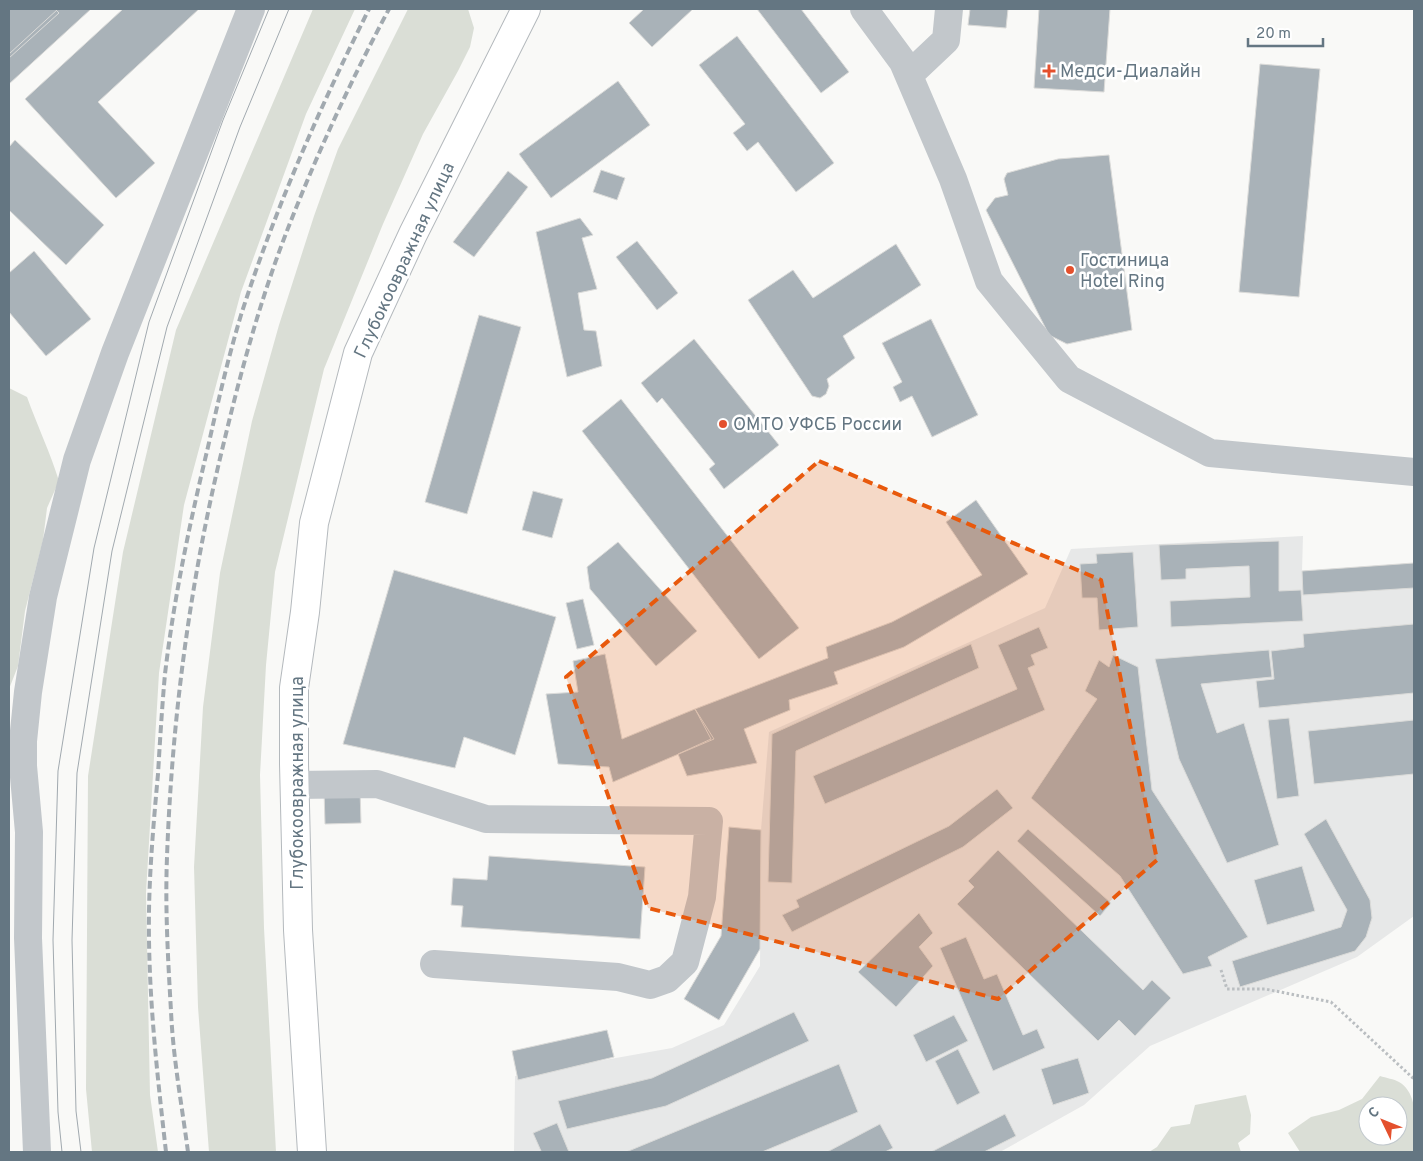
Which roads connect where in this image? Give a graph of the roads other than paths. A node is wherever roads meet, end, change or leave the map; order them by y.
1 (251, 9) edge
2 (526, 9) edge
3 (864, 9) edge
4 (949, 9) edge
5 (909, 75) junction
6 (1414, 472) edge
7 (16, 741) edge
8 (295, 785) junction
9 (434, 964) dead end
10 (37, 1152) edge
11 (312, 1152) edge

1 - 7 street
2 - 8 main road, Глубокоовражная улица
3 - 5 street
4 - 5 street
5 - 6 street
7 - 10 street
8 - 9 street
8 - 11 main road, Глубокоовражная улица

